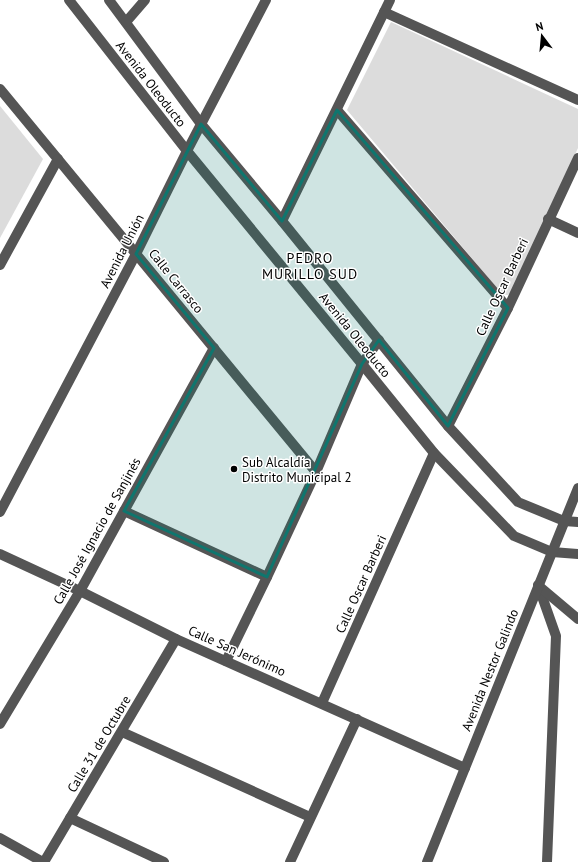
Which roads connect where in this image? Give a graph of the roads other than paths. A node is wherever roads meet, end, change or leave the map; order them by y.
1 (69, 0) edge
2 (109, 0) edge
3 (145, 0) edge
4 (266, 0) edge
5 (390, 0) edge
6 (384, 12) junction
7 (126, 22) junction
8 (0, 89) edge
9 (578, 100) edge
10 (337, 110) junction
11 (201, 124) junction
12 (187, 151) junction
13 (578, 158) edge
14 (58, 159) junction
15 (548, 219) junction
16 (282, 221) junction
17 (578, 233) edge
18 (136, 254) junction
19 (0, 265) edge
20 (508, 308) junction
21 (379, 340) junction
22 (214, 348) junction
23 (362, 364) junction
24 (448, 426) junction
25 (434, 453) junction
26 (316, 472) junction
27 (578, 488) edge
28 (124, 511) junction
29 (0, 512) edge
30 (564, 521) junction
31 (578, 522) edge
32 (552, 552) junction
33 (0, 554) edge
34 (578, 554) edge
35 (267, 577) junction
36 (538, 585) junction
37 (80, 591) junction
38 (578, 619) edge
39 (176, 639) junction
40 (226, 661) junction
41 (322, 703) junction
42 (357, 719) junction
43 (0, 724) edge
44 (122, 732) junction
45 (465, 768) junction
46 (310, 817) junction
47 (70, 818) junction
48 (0, 838) edge
49 (44, 862) edge
50 (164, 862) edge
51 (290, 862) edge
52 (427, 862) edge
53 (547, 862) edge

1 - 12 street, Avenida Oleoducto
2 - 7 street, Avenida Oleoducto
3 - 7 street
4 - 11 street, Avenida Unión
5 - 6 street
6 - 9 street
6 - 10 street
7 - 11 street, Avenida Oleoducto
8 - 14 street, Calle Carrasco
10 - 16 street
10 - 20 street
11 - 12 street, Avenida Unión
11 - 16 street, Avenida Oleoducto
12 - 18 street, Avenida Unión
12 - 23 street, Avenida Oleoducto
13 - 15 street, Calle Oscar Barberi
14 - 18 street, Calle Carrasco
14 - 19 street
15 - 17 street
15 - 20 street, Calle Oscar Barberi
16 - 21 street, Avenida Oleoducto
18 - 22 street, Calle Carrasco
18 - 29 street, Avenida Unión
20 - 24 street, Calle Oscar Barberi
21 - 23 street
21 - 24 street, Avenida Oleoducto
22 - 26 street, Calle Carrasco
22 - 28 street, Calle José Ignacio de Sanjinés
23 - 25 street, Avenida Oleoducto
23 - 26 street
24 - 30 street, Avenida Oleoducto
25 - 32 street, Avenida Oleoducto
25 - 41 street, Calle Oscar Barberi
26 - 35 street
27 - 30 street, Avenida Nestor Galindo
28 - 35 street
28 - 37 street, Calle José Ignacio de Sanjinés
30 - 31 street, Avenida Oleoducto
30 - 32 street, Avenida Nestor Galindo
32 - 34 street, Avenida Oleoducto
32 - 36 street, Avenida Nestor Galindo
33 - 37 street, Calle San Jerónimo
35 - 40 street
36 - 38 street
36 - 45 street, Avenida Nestor Galindo
36 - 53 street
37 - 39 street, Calle San Jerónimo
37 - 43 street, Calle José Ignacio de Sanjinés
39 - 40 street, Calle San Jerónimo
39 - 44 street, Calle 31 de Octubre
40 - 41 street, Calle San Jerónimo
41 - 42 street, Calle San Jerónimo
42 - 45 street, Calle San Jerónimo
42 - 46 street
44 - 46 street
44 - 47 street, Calle 31 de Octubre
45 - 52 street, Avenida Nestor Galindo
46 - 51 street
47 - 49 street, Calle 31 de Octubre
47 - 50 street
48 - 49 street

